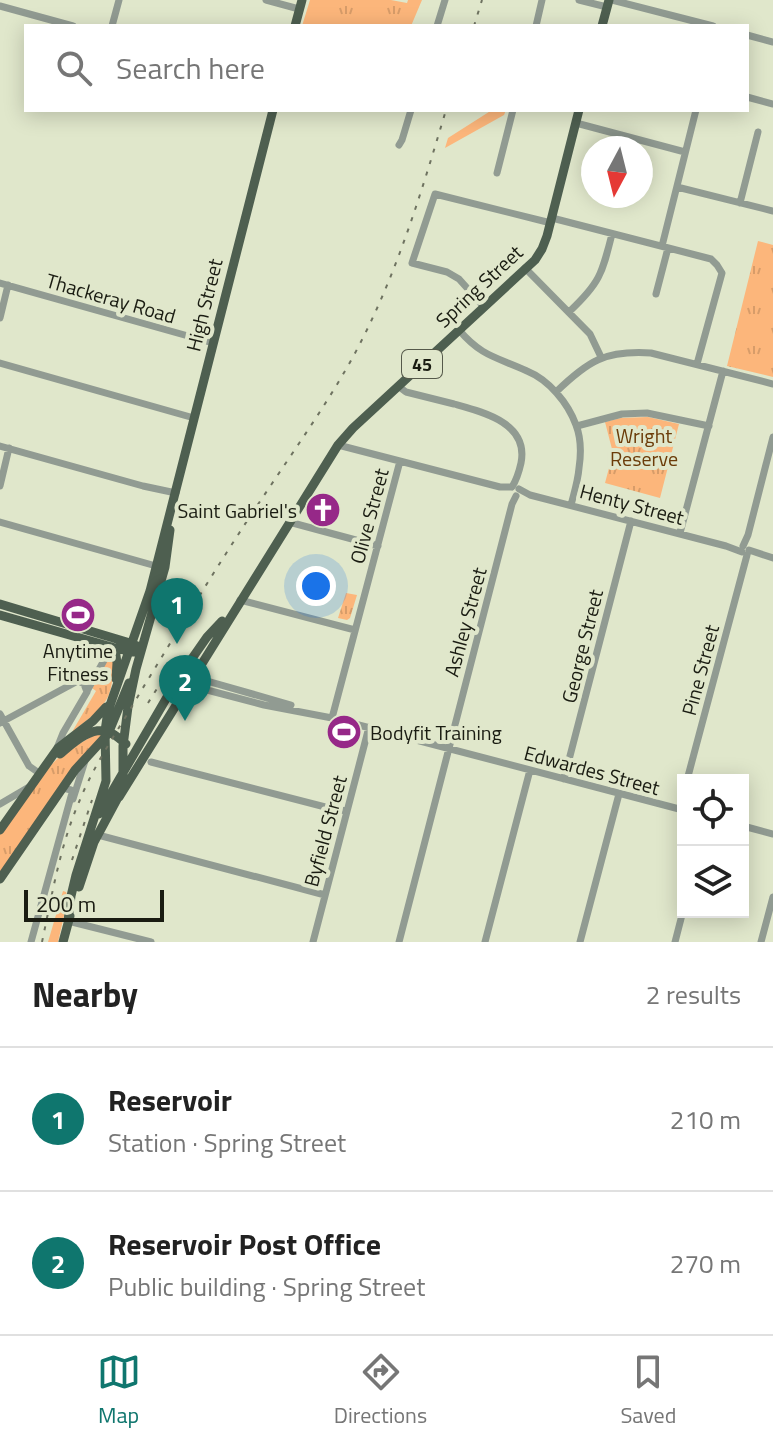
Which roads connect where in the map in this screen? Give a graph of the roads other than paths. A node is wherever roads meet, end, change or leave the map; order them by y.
1 (119, 0) edge
2 (266, 0) edge
3 (445, 0) edge
4 (542, 0) edge
5 (579, 0) edge
6 (609, 2) edge
7 (300, 5) edge
8 (0, 6) edge
9 (66, 24) edge
10 (113, 24) edge
11 (438, 24) edge
12 (536, 24) edge
13 (603, 24) edge
14 (704, 24) edge
15 (749, 36) edge
16 (773, 42) edge
17 (749, 98) edge
18 (773, 104) edge
19 (272, 112) edge
20 (410, 112) edge
21 (512, 112) edge
22 (579, 112) edge
23 (695, 112) edge
24 (576, 123) junction
25 (758, 132) dead end
26 (399, 145) dead end
27 (685, 152) junction
28 (497, 173) dead end
29 (677, 187) junction
30 (740, 203) junction
31 (773, 211) edge
32 (551, 220) junction
33 (612, 234) junction
34 (665, 247) junction
35 (525, 268) junction
36 (4, 284) edge
37 (656, 294) dead end
38 (484, 307) junction
39 (569, 312) junction
40 (0, 318) edge
41 (459, 330) junction
42 (213, 343) junction
43 (601, 357) junction
44 (0, 363) edge
45 (697, 364) junction
46 (723, 371) junction
47 (773, 384) edge
48 (398, 386) junction
49 (556, 392) junction
50 (194, 418) junction
51 (577, 426) junction
52 (709, 426) junction
53 (773, 437) edge
54 (340, 442) junction
55 (0, 446) edge
56 (11, 449) junction
57 (400, 461) junction
58 (0, 486) edge
59 (514, 492) junction
60 (175, 494) junction
61 (571, 505) junction
62 (631, 521) junction
63 (0, 522) edge
64 (289, 522) junction
65 (680, 533) junction
66 (378, 546) junction
67 (165, 548) junction
68 (745, 551) junction
69 (773, 558) edge
70 (156, 566) junction
71 (240, 600) junction
72 (0, 604) edge
73 (0, 615) edge
74 (355, 630) junction
75 (73, 631) junction
76 (216, 632) junction
77 (103, 645) junction
78 (131, 647) junction
79 (115, 648) junction
80 (142, 652) junction
81 (136, 669) junction
82 (87, 676) dead end
83 (178, 678) junction
84 (77, 680) junction
85 (190, 681) junction
86 (87, 691) junction
87 (113, 696) junction
88 (180, 698) junction
89 (332, 718) junction
90 (1, 719) edge
91 (369, 727) junction
92 (106, 733) junction
93 (144, 735) junction
94 (123, 742) junction
95 (138, 744) junction
96 (448, 749) junction
97 (56, 750) junction
98 (90, 754) junction
99 (106, 759) junction
100 (151, 762) dead end
101 (47, 763) junction
102 (138, 765) junction
103 (530, 770) junction
104 (123, 772) junction
105 (39, 773) junction
106 (689, 774) edge
107 (564, 779) junction
108 (29, 787) junction
109 (63, 788) junction
110 (619, 794) junction
111 (119, 797) junction
112 (0, 806) edge
113 (68, 808) junction
114 (677, 809) edge
115 (346, 813) junction
116 (3, 826) edge
117 (749, 828) edge
118 (93, 834) junction
119 (773, 834) edge
120 (0, 879) edge
121 (325, 893) junction
122 (773, 897) edge
123 (681, 918) edge
124 (68, 921) junction
125 (31, 942) edge
126 (63, 942) edge
127 (151, 942) edge
128 (313, 942) edge
129 (399, 942) edge
130 (485, 942) edge
131 (580, 942) edge
132 (675, 942) edge
133 (761, 942) edge

1 - 10 street
2 - 7 street
3 - 11 street
4 - 12 street
5 - 6 street
6 - 13 main road
6 - 14 street
8 - 9 street
15 - 16 street
17 - 18 street
19 - 42 main road, High Street
20 - 26 street
21 - 28 street
22 - 24 main road, Spring Street / 45
23 - 27 street
24 - 27 street
24 - 32 main road, Spring Street / 45
25 - 30 street
27 - 29 street
29 - 30 street
29 - 34 street
30 - 31 street
32 - 33 street
32 - 35 main road, Spring Street / 45
32 - 38 street
33 - 34 street
33 - 39 street
34 - 37 street
34 - 45 street
35 - 38 main road, Spring Street / 45
35 - 39 street
36 - 40 street
36 - 42 street, Thackeray Road
38 - 41 main road, Spring Street / 45
39 - 43 street
41 - 48 main road, Spring Street / 45
41 - 49 street
42 - 50 main road, High Street
43 - 45 street
43 - 49 street
44 - 50 street
45 - 46 street
46 - 47 street
46 - 52 street
48 - 54 main road, Spring Street / 45
48 - 59 street, Ashley Street
49 - 51 street
50 - 60 main road, High Street
51 - 52 street
51 - 61 street
52 - 65 street
53 - 68 street, Pine Street
54 - 57 street, Henty Street
54 - 64 main road, Spring Street / 45
55 - 56 street
56 - 58 street
56 - 60 street
57 - 59 street, Henty Street
57 - 66 street, Olive Street
59 - 61 street, Henty Street
59 - 96 street, Ashley Street
60 - 67 main road, High Street
61 - 62 street, Henty Street
62 - 65 street, Henty Street
62 - 107 street, George Street
63 - 70 street
64 - 66 street
64 - 71 main road, Spring Street / 45
65 - 68 street, Henty Street
66 - 74 street, Olive Street
67 - 70 main road, High Street
67 - 80 main road, High Street
68 - 69 street, Henty Street
68 - 106 street, Pine Street
70 - 78 main road, High Street
71 - 74 street
71 - 76 main road, Spring Street / 45
72 - 75 main road
73 - 75 main road
74 - 89 street, Olive Street
75 - 77 main road
75 - 78 main road
76 - 83 main road, Spring Street / 45
76 - 85 main road, Spring Street / 45
77 - 79 main road
77 - 86 street
78 - 79 main road
78 - 80 main road
78 - 87 main road, High Street
79 - 87 main road
80 - 81 main road, High Street
81 - 92 main road, High Street
81 - 94 main road, High Street
82 - 84 street
83 - 85 main road
83 - 93 main road, Spring Street / 45
84 - 86 street
84 - 90 street
85 - 88 main road, Spring Street / 45
85 - 89 street, Edwardes Street
86 - 97 street
87 - 92 main road, High Street
87 - 97 main road
88 - 93 main road
88 - 102 main road, Spring Street / 45
89 - 91 street, Edwardes Street
90 - 105 street
91 - 96 street, Edwardes Street
91 - 115 street, Byfield Street
92 - 94 main road
92 - 98 main road
92 - 99 main road, High Street
92 - 101 main road
93 - 95 main road, Spring Street / 45
94 - 95 main road
94 - 104 main road, High Street
95 - 104 main road, Spring Street / 45
96 - 103 street, Edwardes Street
96 - 129 street, Ashley Street
97 - 101 main road
98 - 99 main road
98 - 109 main road
98 - 113 street
99 - 104 main road
99 - 118 main road, High Street
100 - 115 street
101 - 105 main road
102 - 104 main road
102 - 111 main road, Spring Street / 45
103 - 107 street, Edwardes Street
103 - 130 street
104 - 111 main road, High Street
104 - 118 main road, Spring Street / 45
105 - 108 main road
107 - 110 street, Edwardes Street
108 - 112 street
108 - 116 main road
109 - 113 street
109 - 120 main road
110 - 114 street, Edwardes Street
110 - 131 street
111 - 118 main road, High Street
112 - 116 street
113 - 125 street
115 - 121 street, Byfield Street
117 - 119 street
118 - 121 street
118 - 124 main road, High Street
121 - 128 street, Byfield Street
122 - 133 street
123 - 132 street
124 - 126 main road, High Street
124 - 127 street

